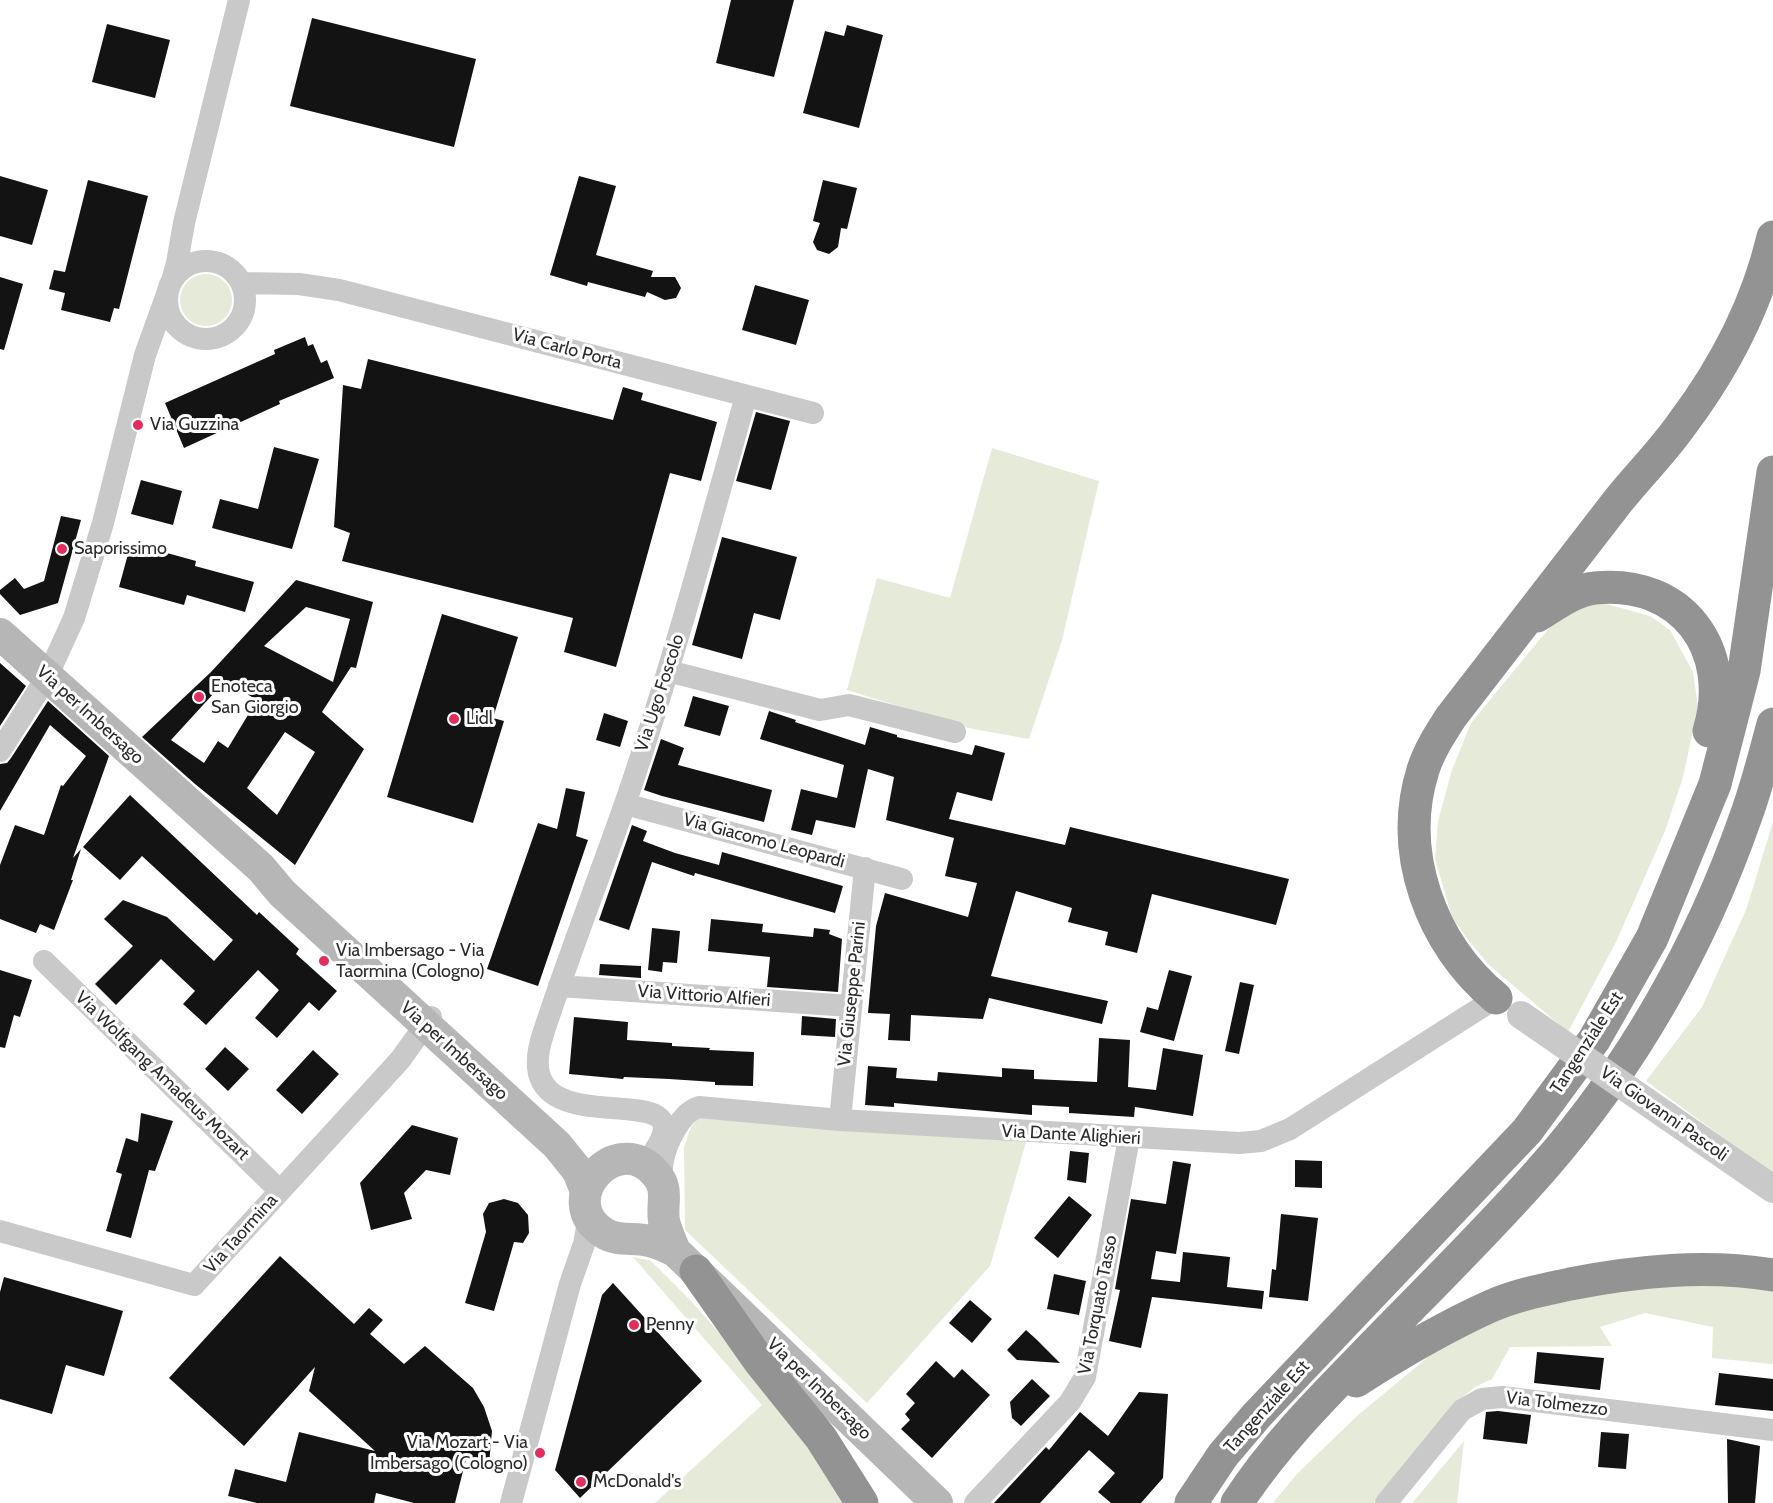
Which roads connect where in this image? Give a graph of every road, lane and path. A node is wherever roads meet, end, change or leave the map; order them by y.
1 (239, 0) edge
2 (184, 223) junction
3 (1773, 237) edge
4 (195, 262) junction
5 (242, 283) junction
6 (169, 287) junction
7 (321, 287) junction
8 (242, 317) junction
9 (184, 334) junction
10 (142, 368) junction
11 (746, 396) junction
12 (813, 413) dead end
13 (1773, 472) edge
14 (1523, 625) junction
15 (0, 634) edge
16 (668, 671) junction
17 (47, 677) junction
18 (1773, 724) edge
19 (955, 732) dead end
20 (0, 751) edge
21 (625, 804) junction
22 (865, 868) junction
23 (902, 879) dead end
24 (44, 961) dead end
25 (559, 986) junction
26 (850, 1006) junction
27 (1509, 1006) junction
28 (1610, 1010) junction
29 (434, 1029) junction
30 (840, 1120) junction
31 (1129, 1138) junction
32 (621, 1161) junction
33 (1773, 1189) edge
34 (280, 1191) junction
35 (663, 1199) junction
36 (588, 1204) junction
37 (0, 1231) edge
38 (626, 1239) junction
39 (578, 1260) junction
40 (686, 1261) junction
41 (1773, 1275) edge
42 (1311, 1409) junction
43 (1773, 1430) edge
44 (511, 1503) edge
45 (862, 1503) edge
46 (937, 1503) edge
47 (975, 1503) edge
48 (1191, 1503) edge
49 (1236, 1503) edge
50 (1386, 1503) edge

1 - 2 street
2 - 4 street
2 - 6 street
3 - 14 highway
4 - 5 street
4 - 6 street
5 - 7 street, Via Carlo Porta
5 - 8 street
6 - 9 street
6 - 10 street
7 - 8 street, Via Carlo Porta
7 - 11 street, Via Carlo Porta
8 - 9 street
9 - 10 street
10 - 17 street
11 - 12 street, Via Carlo Porta
11 - 16 street, Via Ugo Foscolo
13 - 28 highway, Tangenziale Est
14 - 27 highway
14 - 28 highway
15 - 17 main road, Via per Imbersago
16 - 19 street
16 - 21 street, Via Ugo Foscolo
17 - 20 street
17 - 29 main road, Via per Imbersago
18 - 42 highway, Tangenziale Est
21 - 22 street, Via Giacomo Leopardi
21 - 25 street, Via Ugo Foscolo
22 - 23 street, Via Giacomo Leopardi
22 - 26 street, Via Giuseppe Parini
24 - 34 street, Via Wolfgang Amadeus Mozart
25 - 26 street, Via Vittorio Alfieri
25 - 32 street
26 - 30 street, Via Giuseppe Parini
27 - 31 street, Via Dante Alighieri
27 - 33 street, Via Giovanni Pascoli, bridge
28 - 48 highway, Tangenziale Est
29 - 32 main road, Via per Imbersago
29 - 34 street, Via Taormina
29 - 36 main road, Via per Imbersago
30 - 31 street, Via Dante Alighieri
30 - 35 street, Via Dante Alighieri
31 - 47 street, Via Torquato Tasso
32 - 35 main road, Via per Imbersago
32 - 36 main road
34 - 37 street, Via Taormina
35 - 38 main road
35 - 40 main road, Via per Imbersago
36 - 38 main road, Via per Imbersago
36 - 39 street
38 - 39 street
38 - 40 main road, Via per Imbersago
39 - 44 street
40 - 45 highway
40 - 46 main road, Via per Imbersago
41 - 42 highway
42 - 49 highway, Tangenziale Est
43 - 50 street, Via Tolmezzo

